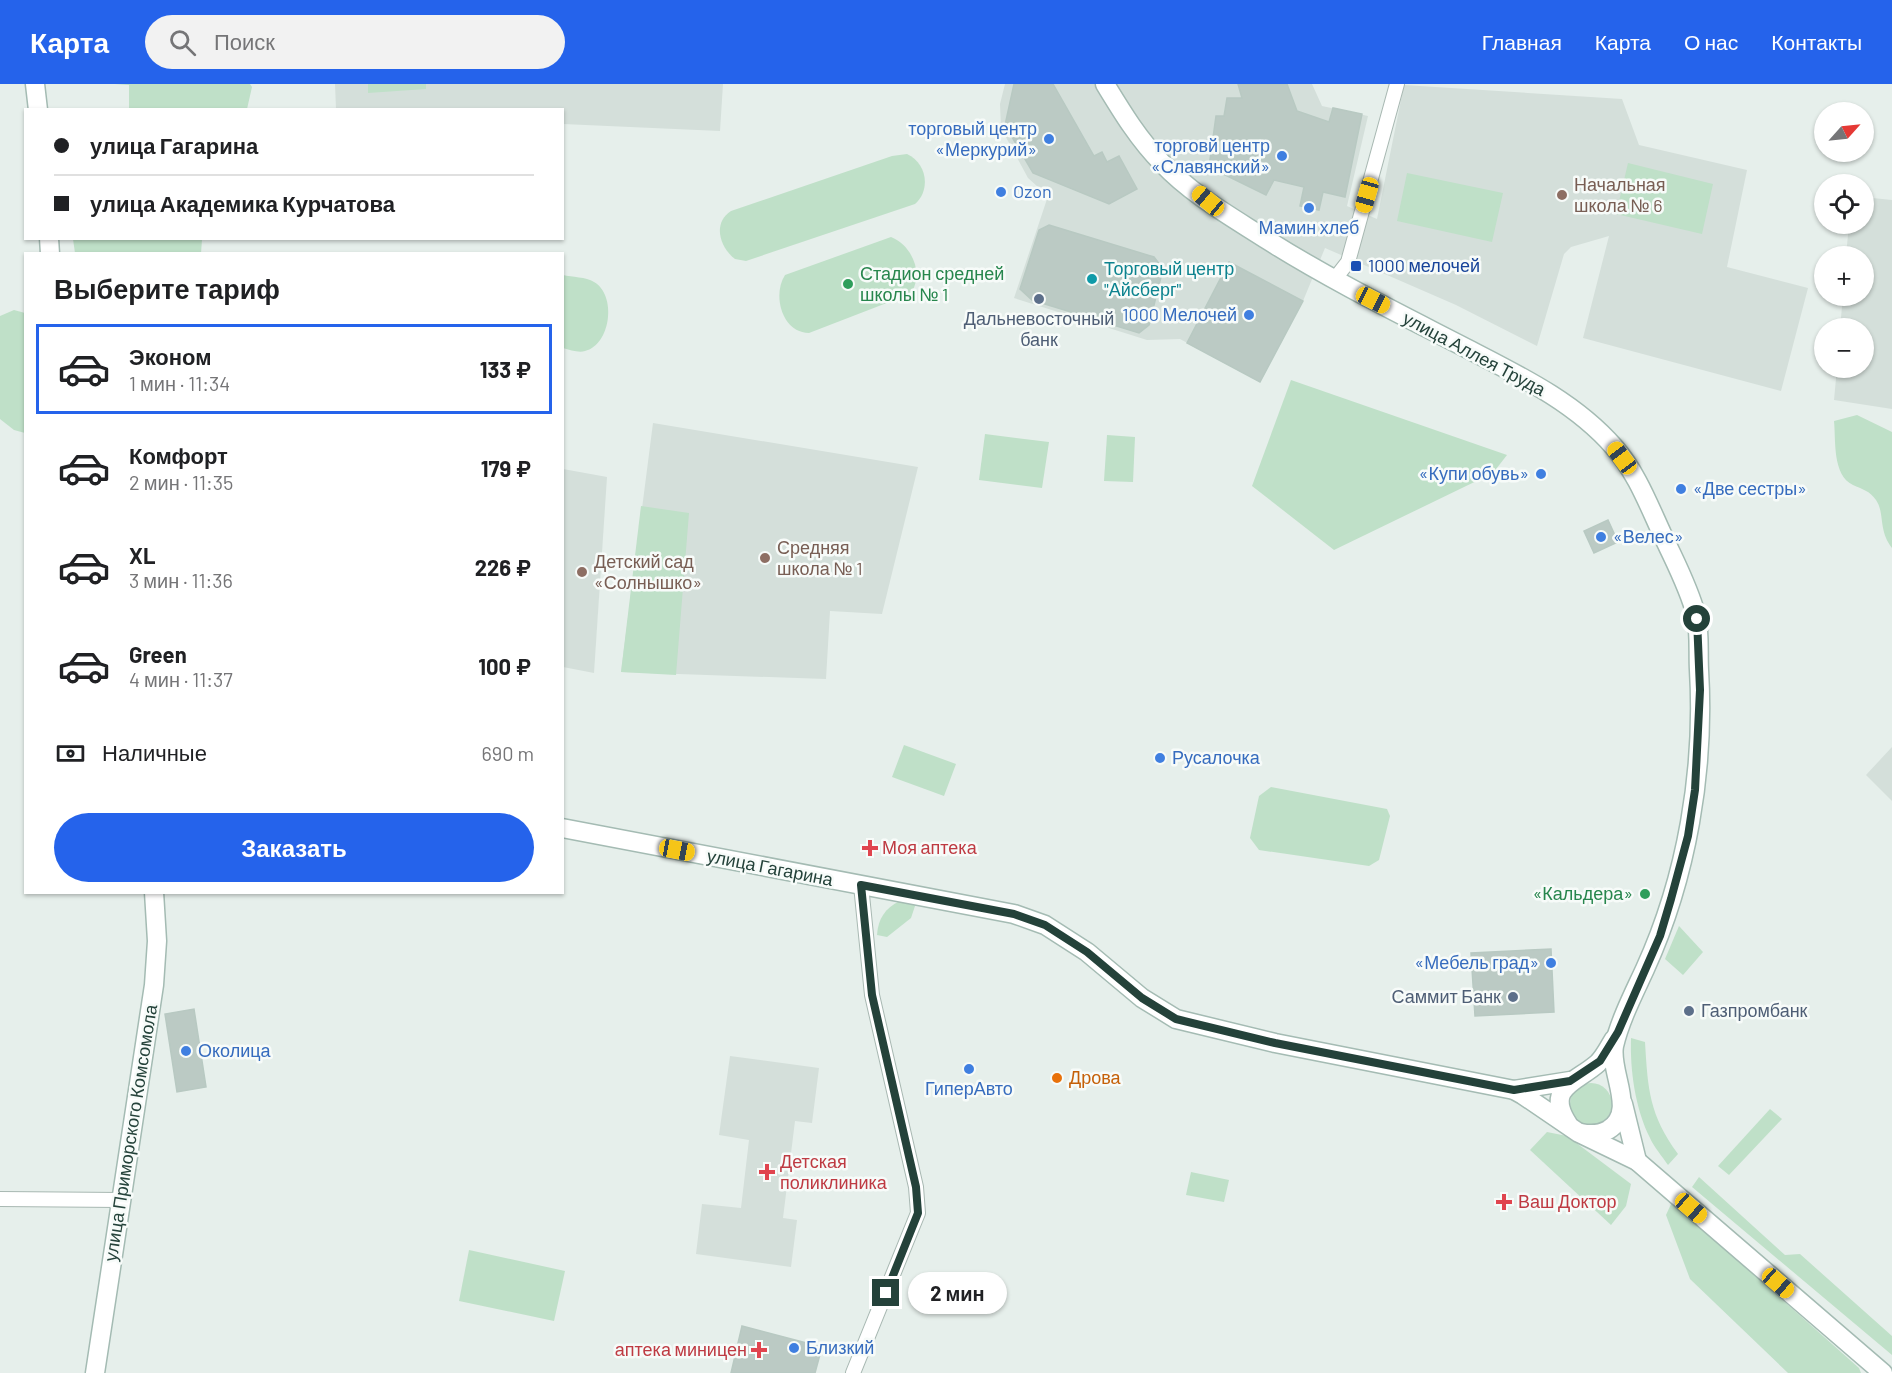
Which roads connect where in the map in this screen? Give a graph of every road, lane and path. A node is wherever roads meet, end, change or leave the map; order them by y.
1 (35, 84) edge
2 (1105, 84) edge
3 (1397, 84) edge
4 (38, 108) edge
5 (1334, 280) junction
6 (564, 828) edge
7 (861, 885) junction
8 (154, 894) edge
9 (1618, 1032) junction
10 (1574, 1078) junction
11 (1514, 1090) junction
12 (1622, 1098) junction
13 (1574, 1129) junction
14 (1637, 1161) junction
15 (0, 1199) edge
16 (121, 1200) junction
17 (95, 1373) edge
18 (853, 1373) edge
19 (1882, 1373) edge

1 - 4 street
2 - 5 street, улица Аллея Труда
3 - 5 street
5 - 9 street, улица Аллея Труда
6 - 7 street, улица Гагарина
7 - 11 street, улица Гагарина
7 - 18 street
8 - 16 street, улица Приморского Комсомола
9 - 10 street
9 - 12 street
10 - 11 street
10 - 12 street
10 - 13 street
11 - 13 street
12 - 13 street
12 - 14 street
13 - 14 street
14 - 19 street
15 - 16 street
16 - 17 street, улица Приморского Комсомола

